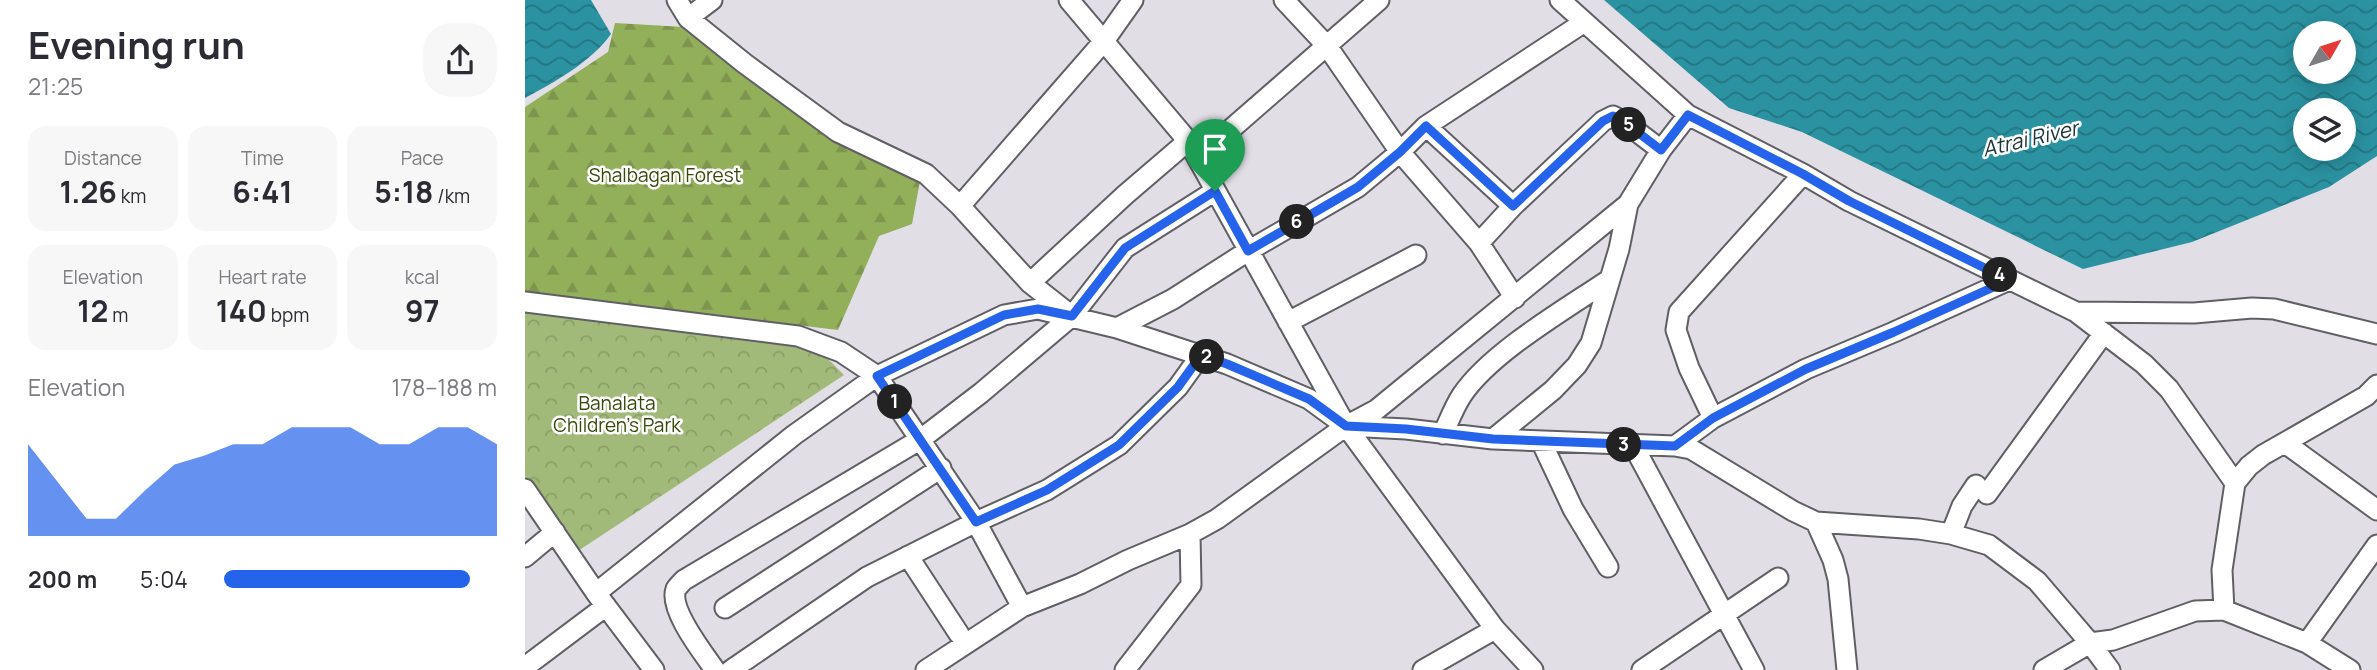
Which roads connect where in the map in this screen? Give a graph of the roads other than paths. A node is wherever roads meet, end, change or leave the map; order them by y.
1 (677, 0) edge
2 (712, 0) edge
3 (1069, 0) edge
4 (1133, 0) edge
5 (1284, 0) edge
6 (1379, 0) edge
7 (1560, 0) edge
8 (688, 18) junction
9 (1583, 23) junction
10 (1104, 41) junction
11 (1327, 46) junction
12 (1688, 115) junction
13 (1426, 126) junction
14 (1194, 149) junction
15 (1661, 150) junction
16 (1400, 152) junction
17 (1803, 174) junction
18 (1215, 191) junction
19 (1628, 204) junction
20 (960, 206) junction
21 (1513, 206) junction
22 (1479, 243) junction
23 (1248, 251) junction
24 (1416, 255) dead end
25 (1611, 279) junction
26 (2009, 280) junction
27 (1030, 283) junction
28 (1515, 298) junction
29 (525, 302) edge
30 (2076, 312) junction
31 (1072, 316) junction
32 (1288, 321) junction
33 (1117, 328) junction
34 (2103, 333) junction
35 (2377, 334) edge
36 (1201, 355) junction
37 (877, 376) junction
38 (2377, 385) edge
39 (1713, 418) junction
40 (1346, 426) junction
41 (1443, 434) junction
42 (921, 439) junction
43 (1493, 439) junction
44 (1541, 441) junction
45 (2285, 443) junction
46 (1633, 445) junction
47 (1675, 446) junction
48 (941, 468) junction
49 (2235, 482) junction
50 (525, 489) edge
51 (2377, 510) edge
52 (976, 522) junction
53 (1816, 522) junction
54 (555, 532) junction
55 (1190, 534) junction
56 (1951, 534) junction
57 (2377, 545) edge
58 (908, 556) junction
59 (525, 557) edge
60 (1608, 567) dead end
61 (1778, 578) dead end
62 (601, 599) junction
63 (1021, 607) junction
64 (725, 608) dead end
65 (2224, 610) junction
66 (1723, 614) junction
67 (1495, 629) junction
68 (959, 634) dead end
69 (2090, 643) junction
70 (2307, 643) junction
71 (525, 667) edge
72 (654, 670) edge
73 (715, 670) edge
74 (731, 670) edge
75 (926, 670) edge
76 (1125, 670) edge
77 (1423, 670) edge
78 (1533, 670) edge
79 (1642, 670) edge
80 (1754, 670) edge
81 (1847, 670) edge
82 (2044, 670) edge
83 (2110, 670) edge
84 (2350, 670) edge

1 - 8 street
2 - 8 street
3 - 10 street
4 - 10 street
5 - 11 street
6 - 11 street
7 - 9 street
8 - 20 street
9 - 12 street
9 - 13 street
10 - 14 street
10 - 20 street
11 - 14 street
11 - 16 street
12 - 15 street
12 - 17 street
13 - 16 street
13 - 21 street
14 - 18 street
14 - 27 street
15 - 19 street
15 - 21 street
16 - 22 street
16 - 23 street
17 - 26 street
17 - 39 street
18 - 23 street
18 - 31 street
19 - 25 street
19 - 28 street
20 - 27 street
21 - 22 street
22 - 28 street
23 - 32 street
23 - 33 street
24 - 32 street
25 - 41 street
25 - 43 street
26 - 30 street
26 - 39 street
27 - 31 street
28 - 40 street
29 - 37 street
30 - 34 street
30 - 35 street
31 - 33 street
31 - 37 street
31 - 42 street
32 - 40 street
33 - 36 street
34 - 49 street
34 - 56 street
36 - 40 street
36 - 52 street
37 - 42 street
37 - 62 street
38 - 45 street
39 - 47 street
40 - 41 street
40 - 55 street
40 - 67 street
41 - 43 street
42 - 48 street
42 - 73 street
43 - 44 street
44 - 46 street
44 - 60 street
45 - 49 street
45 - 51 street
46 - 47 street
46 - 66 street
47 - 53 street
48 - 52 street
48 - 64 street
49 - 65 street
50 - 54 street
52 - 58 street
52 - 63 street
53 - 56 street
53 - 81 street
54 - 59 street
54 - 62 street
55 - 63 street
55 - 76 street
56 - 69 street
57 - 70 street
58 - 68 street
58 - 74 street
61 - 66 street
62 - 71 street
62 - 72 street
63 - 75 street
65 - 69 street
65 - 70 street
66 - 79 street
66 - 80 street
67 - 77 street
67 - 78 street
69 - 82 street
69 - 83 street
70 - 84 street

